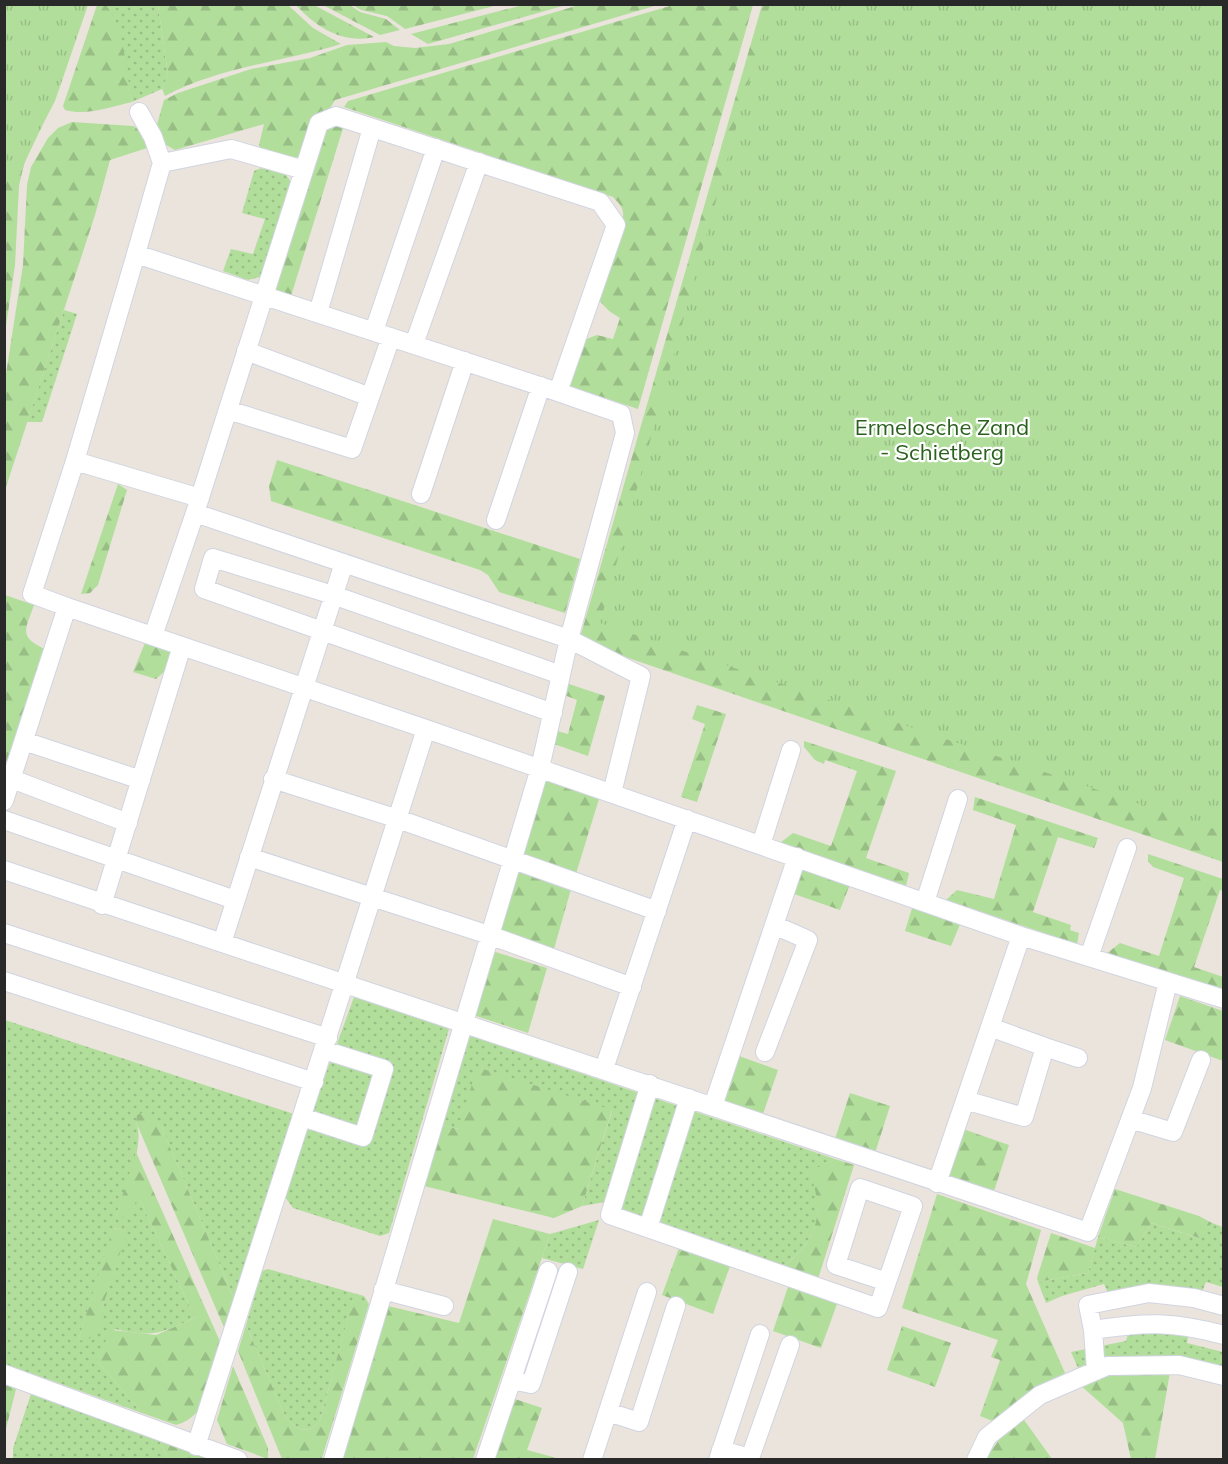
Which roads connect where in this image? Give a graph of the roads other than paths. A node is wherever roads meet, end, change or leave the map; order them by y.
1 (139, 112) dead end
2 (372, 128) junction
3 (436, 148) junction
4 (479, 162) junction
5 (162, 163) junction
6 (304, 170) junction
7 (136, 254) junction
8 (264, 295) junction
9 (318, 313) junction
10 (383, 334) junction
11 (414, 344) junction
12 (246, 351) junction
13 (465, 361) junction
14 (541, 386) junction
15 (558, 392) junction
16 (370, 397) junction
17 (228, 410) junction
18 (75, 461) junction
19 (421, 494) dead end
20 (197, 506) junction
21 (496, 520) dead end
22 (344, 564) junction
23 (333, 595) junction
24 (67, 607) junction
25 (321, 631) junction
26 (153, 636) junction
27 (569, 639) junction
28 (182, 646) junction
29 (561, 675) junction
30 (302, 687) junction
31 (553, 713) junction
32 (426, 729) junction
33 (24, 741) junction
34 (791, 750) dead end
35 (540, 768) junction
36 (12, 779) junction
37 (273, 779) junction
38 (141, 780) junction
39 (612, 793) junction
40 (958, 799) dead end
41 (4, 801) edge
42 (398, 819) junction
43 (687, 819) junction
44 (4, 820) edge
45 (128, 823) junction
46 (761, 845) junction
47 (1127, 848) dead end
48 (249, 857) junction
49 (797, 857) junction
50 (116, 860) junction
51 (512, 860) junction
52 (4, 870) edge
53 (373, 897) junction
54 (235, 900) junction
55 (925, 902) junction
56 (102, 904) junction
57 (657, 911) junction
58 (774, 926) junction
59 (4, 933) edge
60 (489, 935) junction
61 (1021, 936) junction
62 (222, 943) junction
63 (1089, 957) junction
64 (4, 981) edge
65 (1168, 982) junction
66 (346, 983) junction
67 (632, 987) junction
68 (1224, 999) edge
69 (462, 1022) junction
70 (990, 1027) junction
71 (326, 1044) junction
72 (1045, 1047) junction
73 (765, 1052) dead end
74 (1078, 1058) dead end
75 (1201, 1060) dead end
76 (604, 1069) junction
77 (314, 1082) junction
78 (650, 1084) junction
79 (689, 1098) junction
80 (965, 1100) junction
81 (713, 1106) junction
82 (302, 1117) junction
83 (1130, 1119) junction
84 (937, 1183) junction
85 (648, 1228) junction
86 (548, 1271) dead end
87 (568, 1272) dead end
88 (887, 1282) junction
89 (383, 1290) junction
90 (647, 1292) dead end
91 (444, 1306) dead end
92 (676, 1306) dead end
93 (1224, 1306) edge
94 (1093, 1330) junction
95 (760, 1334) dead end
96 (1224, 1335) edge
97 (790, 1346) dead end
98 (1096, 1371) junction
99 (4, 1374) edge
100 (1224, 1376) edge
101 (512, 1380) junction
102 (608, 1412) junction
103 (196, 1446) junction
104 (720, 1455) edge
105 (238, 1460) edge
106 (333, 1460) edge
107 (485, 1460) edge
108 (592, 1460) edge
109 (976, 1460) edge

1 - 5 lane
2 - 3 lane
2 - 6 lane
2 - 9 lane
3 - 4 lane
3 - 10 lane
4 - 11 lane
4 - 15 lane
5 - 6 lane
5 - 7 lane
6 - 8 lane
7 - 8 lane
7 - 18 lane
8 - 9 lane
8 - 12 lane
9 - 10 lane
10 - 11 lane
10 - 16 lane
11 - 13 lane
12 - 16 lane
12 - 17 lane
13 - 14 lane
13 - 19 lane
14 - 15 lane
14 - 21 lane
15 - 27 lane
16 - 17 lane
17 - 20 lane
18 - 20 lane
18 - 24 lane
20 - 22 lane
20 - 26 lane
22 - 23 lane
22 - 27 lane
23 - 25 lane
23 - 25 lane
23 - 29 lane
24 - 26 lane
24 - 33 lane
25 - 30 lane
25 - 31 lane
26 - 28 lane
27 - 29 lane
27 - 39 lane
28 - 30 lane
28 - 38 lane
29 - 31 lane
30 - 32 lane
30 - 37 lane
31 - 35 lane
32 - 35 lane
32 - 42 lane
33 - 36 lane
33 - 38 lane
34 - 46 lane
35 - 39 lane
35 - 51 lane
36 - 41 lane
36 - 45 lane
37 - 42 lane
37 - 48 lane
38 - 45 lane
39 - 43 lane
40 - 55 lane
42 - 51 lane
42 - 53 lane
43 - 46 lane
43 - 57 lane
44 - 50 lane
45 - 50 lane
46 - 49 lane
47 - 63 lane
48 - 53 lane
48 - 54 lane
49 - 55 lane
49 - 58 lane
50 - 54 lane
50 - 56 lane
51 - 57 lane
51 - 60 lane
52 - 56 lane
53 - 60 lane
53 - 66 lane
54 - 62 lane
55 - 61 lane
56 - 62 lane
57 - 67 lane
58 - 73 lane
58 - 81 lane
59 - 71 lane
60 - 67 lane
60 - 69 lane
61 - 63 lane
61 - 70 lane
62 - 66 lane
63 - 65 lane
64 - 77 lane
65 - 68 lane
65 - 83 lane
66 - 69 lane
66 - 71 lane
67 - 76 lane
69 - 76 lane
69 - 89 lane
70 - 72 lane
70 - 80 lane
71 - 77 lane
71 - 82 lane
72 - 74 lane
72 - 80 lane
75 - 83 lane
76 - 78 lane
77 - 82 lane
78 - 79 lane
78 - 85 lane
79 - 81 lane
79 - 85 lane
80 - 84 lane
81 - 84 lane
82 - 103 lane
83 - 84 lane
85 - 88 lane
86 - 101 lane
87 - 101 lane
88 - 88 lane
89 - 91 lane
89 - 106 lane
90 - 102 lane
92 - 102 lane
93 - 94 lane
94 - 96 lane
94 - 98 lane
95 - 104 lane
97 - 104 lane
98 - 100 lane
98 - 109 lane
99 - 103 lane
101 - 107 lane
102 - 108 lane
103 - 105 lane

